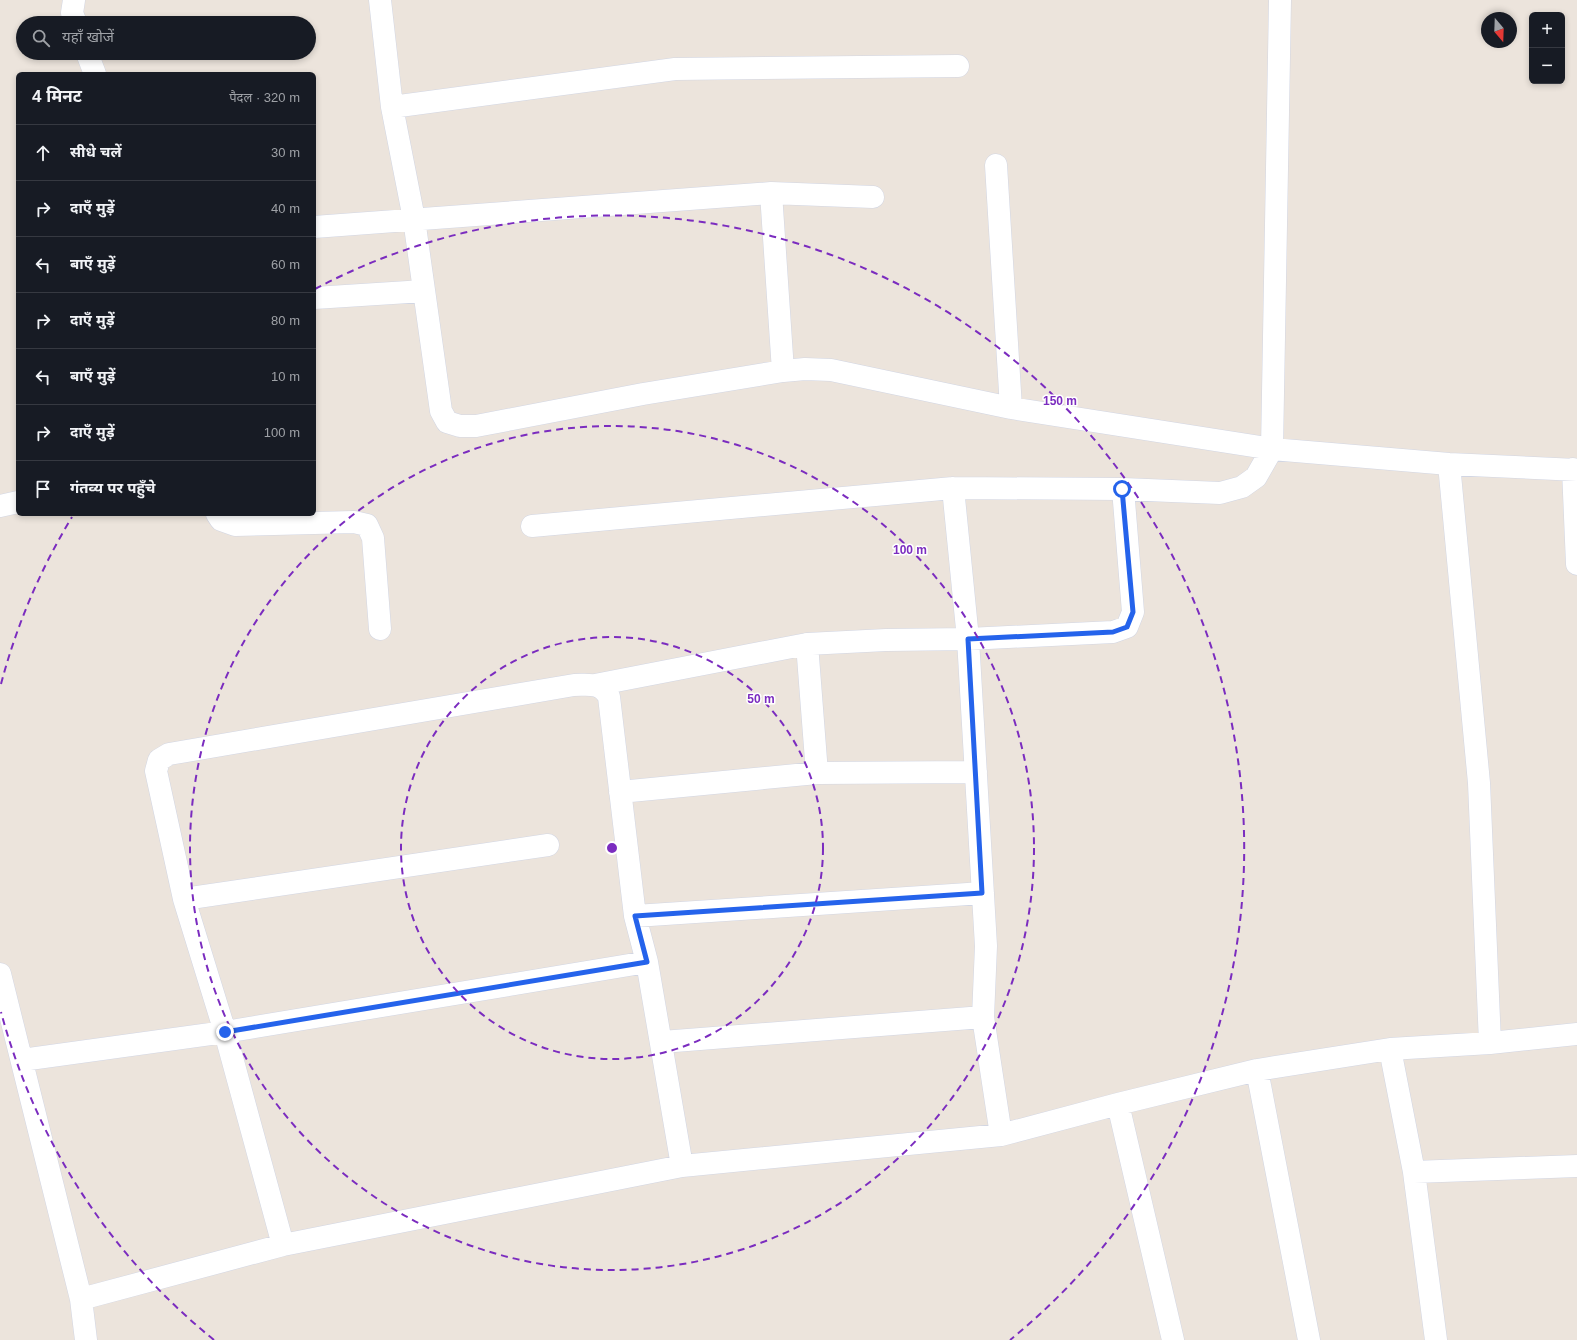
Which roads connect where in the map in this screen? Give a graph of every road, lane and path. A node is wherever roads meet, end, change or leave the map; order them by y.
1 (74, 0) edge
2 (380, 0) edge
3 (1280, 0) edge
4 (73, 16) edge
5 (90, 60) edge
6 (958, 66) dead end
7 (94, 72) edge
8 (392, 107) junction
9 (996, 166) dead end
10 (771, 193) junction
11 (873, 197) dead end
12 (414, 219) junction
13 (316, 227) edge
14 (424, 291) junction
15 (316, 298) edge
16 (783, 371) junction
17 (1012, 408) junction
18 (1272, 449) junction
19 (1449, 464) junction
20 (1575, 469) edge
21 (953, 488) junction
22 (1122, 489) junction
23 (16, 502) edge
24 (0, 506) edge
25 (218, 516) edge
26 (532, 526) dead end
27 (1577, 564) edge
28 (380, 629) dead end
29 (968, 639) junction
30 (807, 644) junction
31 (596, 685) junction
32 (976, 772) junction
33 (817, 773) junction
34 (620, 792) junction
35 (548, 845) dead end
36 (982, 893) junction
37 (184, 899) junction
38 (635, 916) junction
39 (647, 962) junction
40 (0, 974) edge
41 (983, 1017) junction
42 (225, 1032) junction
43 (1577, 1034) edge
44 (662, 1042) junction
45 (1490, 1042) junction
46 (1390, 1049) junction
47 (22, 1060) junction
48 (1257, 1070) junction
49 (1118, 1104) junction
50 (1001, 1135) junction
51 (682, 1166) junction
52 (1577, 1166) edge
53 (1414, 1172) junction
54 (284, 1245) junction
55 (81, 1299) junction
56 (86, 1340) edge
57 (1173, 1340) edge
58 (1309, 1340) edge
59 (1436, 1340) edge

1 - 4 street
2 - 8 street
3 - 18 street
5 - 7 street
6 - 8 street
8 - 12 street
9 - 17 street
10 - 11 street
10 - 12 street
10 - 16 street
12 - 13 street
12 - 14 street
14 - 15 street
14 - 16 street
16 - 17 street
17 - 18 street
18 - 19 street
18 - 22 street
19 - 20 street
19 - 45 street
20 - 27 street
21 - 22 street
21 - 26 street
21 - 29 street
22 - 29 street
23 - 24 street
25 - 28 street
29 - 30 street
29 - 32 street
30 - 31 street
30 - 33 street
31 - 34 street
31 - 37 street
32 - 33 street
32 - 36 street
33 - 34 street
34 - 38 street
35 - 37 street
36 - 38 street
36 - 41 street
37 - 42 street
38 - 39 street
39 - 42 street
39 - 44 street
40 - 47 street
41 - 44 street
41 - 50 street
42 - 47 street
42 - 54 street
43 - 45 street
44 - 51 street
45 - 46 street
46 - 48 street
46 - 53 street
47 - 55 street
48 - 49 street
48 - 58 street
49 - 50 street
49 - 57 street
50 - 51 street
51 - 54 street
52 - 53 street
53 - 59 street
54 - 55 street
55 - 56 street

